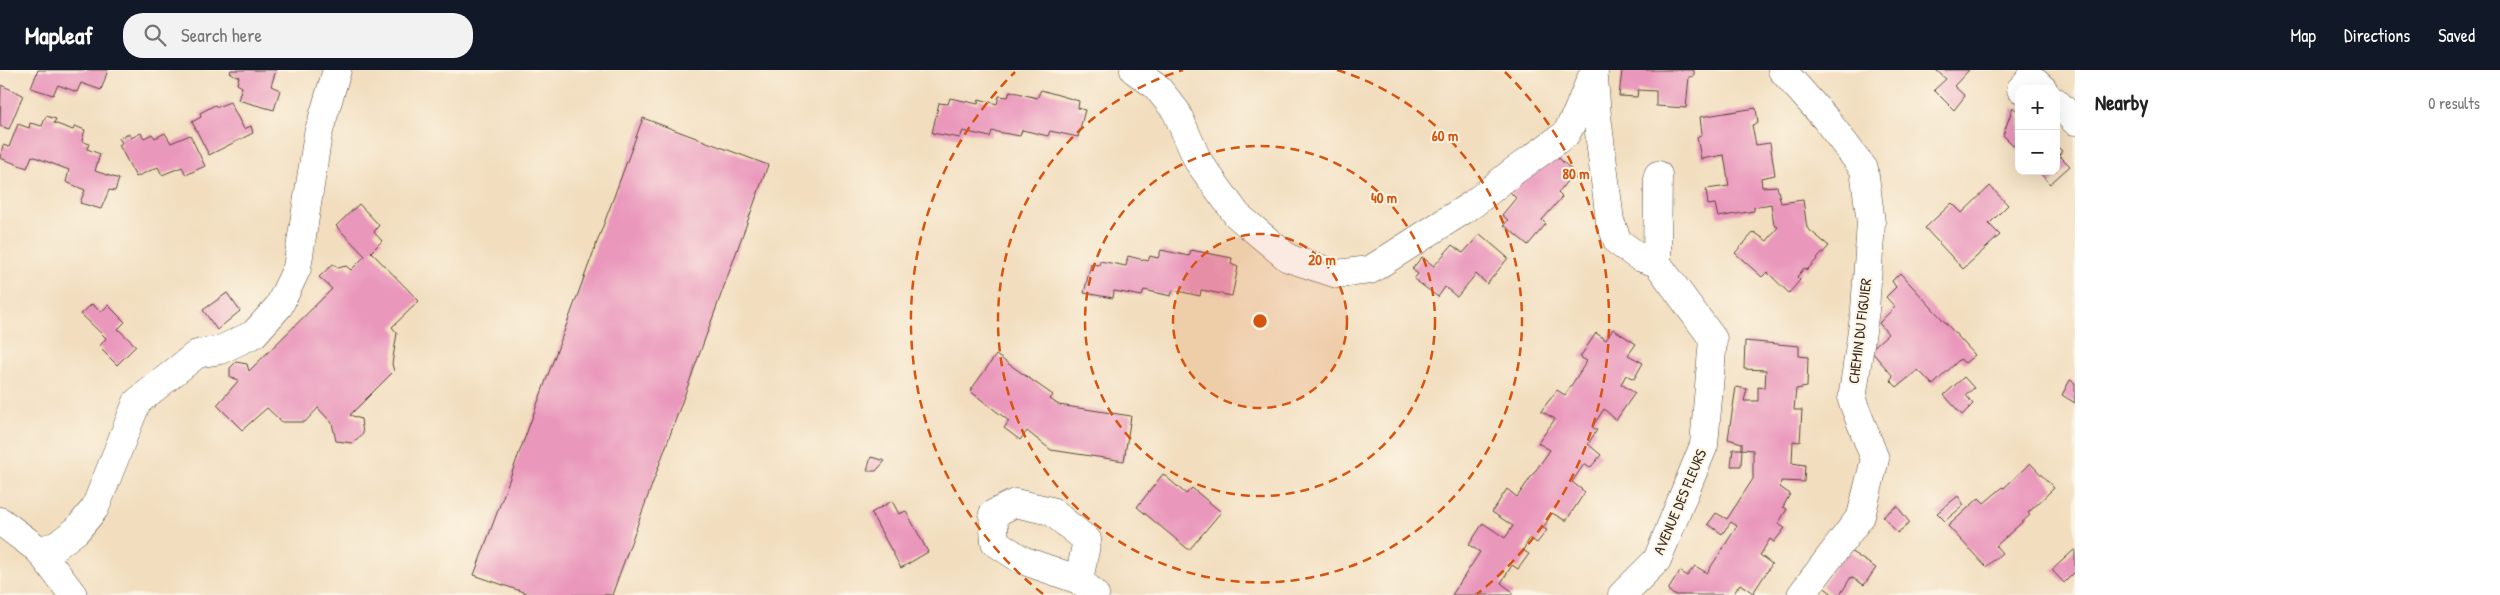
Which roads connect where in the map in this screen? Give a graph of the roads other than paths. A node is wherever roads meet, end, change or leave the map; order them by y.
1 (337, 70) edge
2 (1134, 70) edge
3 (1594, 70) edge
4 (1782, 70) edge
5 (2025, 85) edge
6 (2039, 85) edge
7 (2060, 106) edge
8 (2075, 121) edge
9 (1658, 175) dead end
10 (1657, 263) junction
11 (0, 521) edge
12 (38, 550) junction
13 (74, 595) edge
14 (1622, 595) edge
15 (1801, 595) edge

1 - 12 street
2 - 3 street
3 - 10 street
4 - 15 street, CHEMIN DU FIGUIER
5 - 6 street
7 - 8 street
9 - 10 street
10 - 14 street, AVENUE DES FLEURS
11 - 12 street
12 - 13 street

